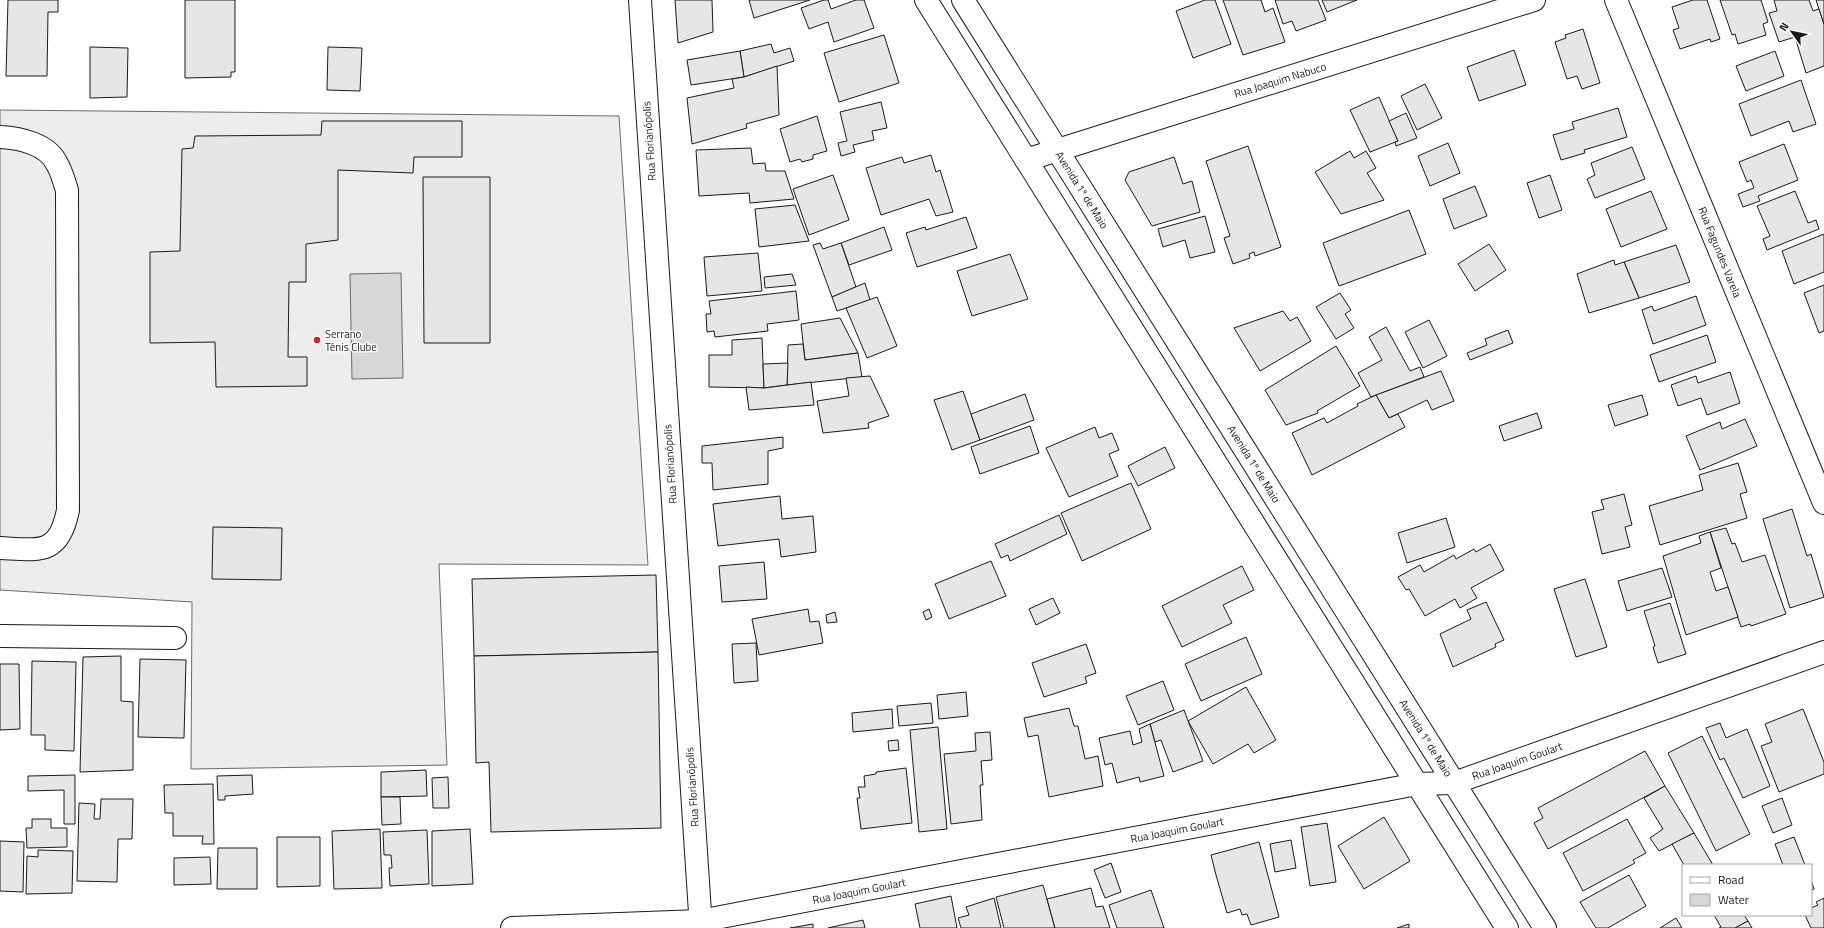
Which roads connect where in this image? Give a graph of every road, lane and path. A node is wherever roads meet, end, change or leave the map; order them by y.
1 (640, 0) edge
2 (926, 0) edge
3 (963, 0) edge
4 (1534, 0) edge
5 (1616, 0) edge
6 (0, 137) edge
7 (1057, 150) junction
8 (1026, 160) junction
9 (1824, 503) edge
10 (0, 548) edge
11 (0, 636) edge
12 (174, 638) dead end
13 (1824, 652) edge
14 (1454, 783) junction
15 (1417, 784) junction
16 (701, 924) edge
17 (512, 928) edge
18 (1507, 928) edge
19 (1545, 928) edge

1 - 16 street, Rua Florianópolis
2 - 8 street
3 - 7 street, Avenida 1º de Maio
4 - 7 street, Rua Joaquim Nabuco
5 - 9 street, Rua Fagundes Varela
6 - 10 street
7 - 8 street, Rua Joaquim Nabuco
7 - 14 street, Avenida 1º de Maio
8 - 15 street
11 - 12 street
13 - 14 street, Rua Joaquim Goulart
14 - 15 street, Rua Joaquim Goulart
14 - 19 street, Avenida 1º de Maio
15 - 16 street, Rua Joaquim Goulart
15 - 18 street
16 - 17 street, Rua Joaquim Goulart

